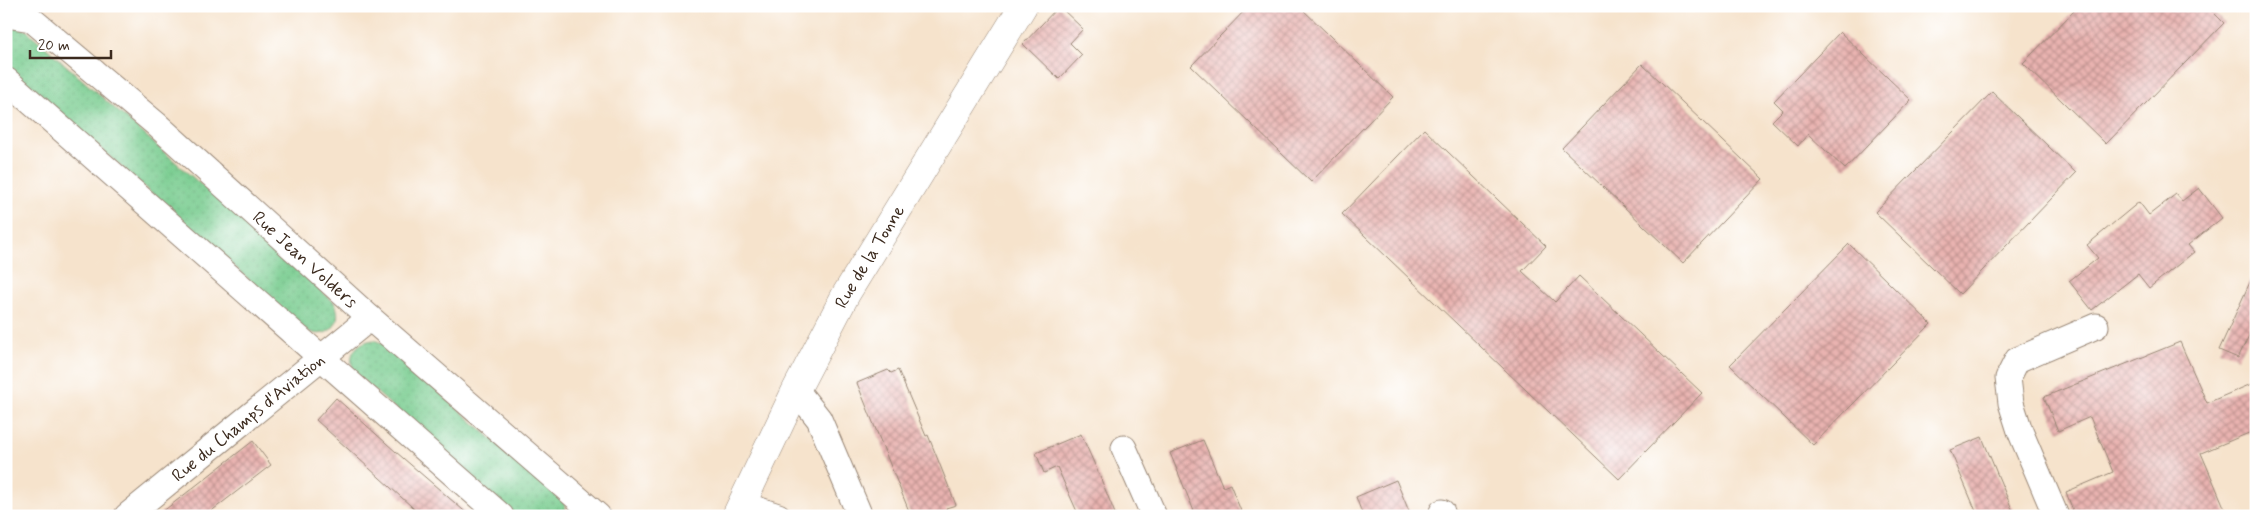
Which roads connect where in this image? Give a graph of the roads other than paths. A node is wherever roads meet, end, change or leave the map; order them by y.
1 (1023, 6) edge
2 (6, 15) edge
3 (6, 80) edge
4 (370, 318) junction
5 (2096, 326) dead end
6 (321, 358) junction
7 (796, 390) junction
8 (1124, 448) dead end
9 (739, 510) edge
10 (596, 515) edge
11 (127, 516) edge
12 (501, 516) edge
13 (778, 516) edge
14 (860, 516) edge
15 (1154, 516) edge
16 (2056, 516) edge

1 - 7 street, Rue de la Tonne
2 - 4 street, Rue Jean Volders
3 - 6 street
4 - 6 street, Rue du Champs d'Aviation
4 - 10 street, Rue Jean Volders
5 - 16 street
6 - 11 street, Rue du Champs d'Aviation
6 - 12 street
7 - 9 street, Rue de la Tonne
7 - 14 street
8 - 15 street
9 - 13 street

